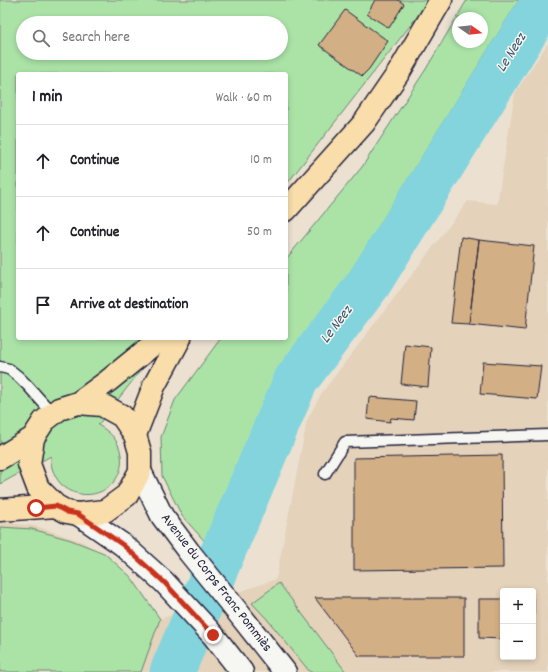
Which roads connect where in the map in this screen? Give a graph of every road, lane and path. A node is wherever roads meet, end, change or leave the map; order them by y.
1 (441, 0) edge
2 (288, 208) edge
3 (159, 340) edge
4 (179, 340) edge
5 (0, 367) edge
6 (78, 403) junction
7 (53, 414) junction
8 (135, 435) junction
9 (548, 435) edge
10 (33, 438) junction
11 (0, 458) edge
12 (140, 471) junction
13 (325, 474) dead end
14 (56, 506) junction
15 (0, 510) edge
16 (78, 514) junction
17 (242, 672) edge
18 (285, 672) edge

1 - 2 main road
3 - 6 main road
4 - 8 main road
5 - 7 lane
6 - 7 main road
6 - 8 main road
7 - 10 main road
8 - 12 main road
9 - 13 lane
10 - 11 main road
10 - 14 main road
12 - 16 main road
12 - 18 main road, Avenue du Corps Franc Pommiès
14 - 15 main road
14 - 16 main road
16 - 17 main road

